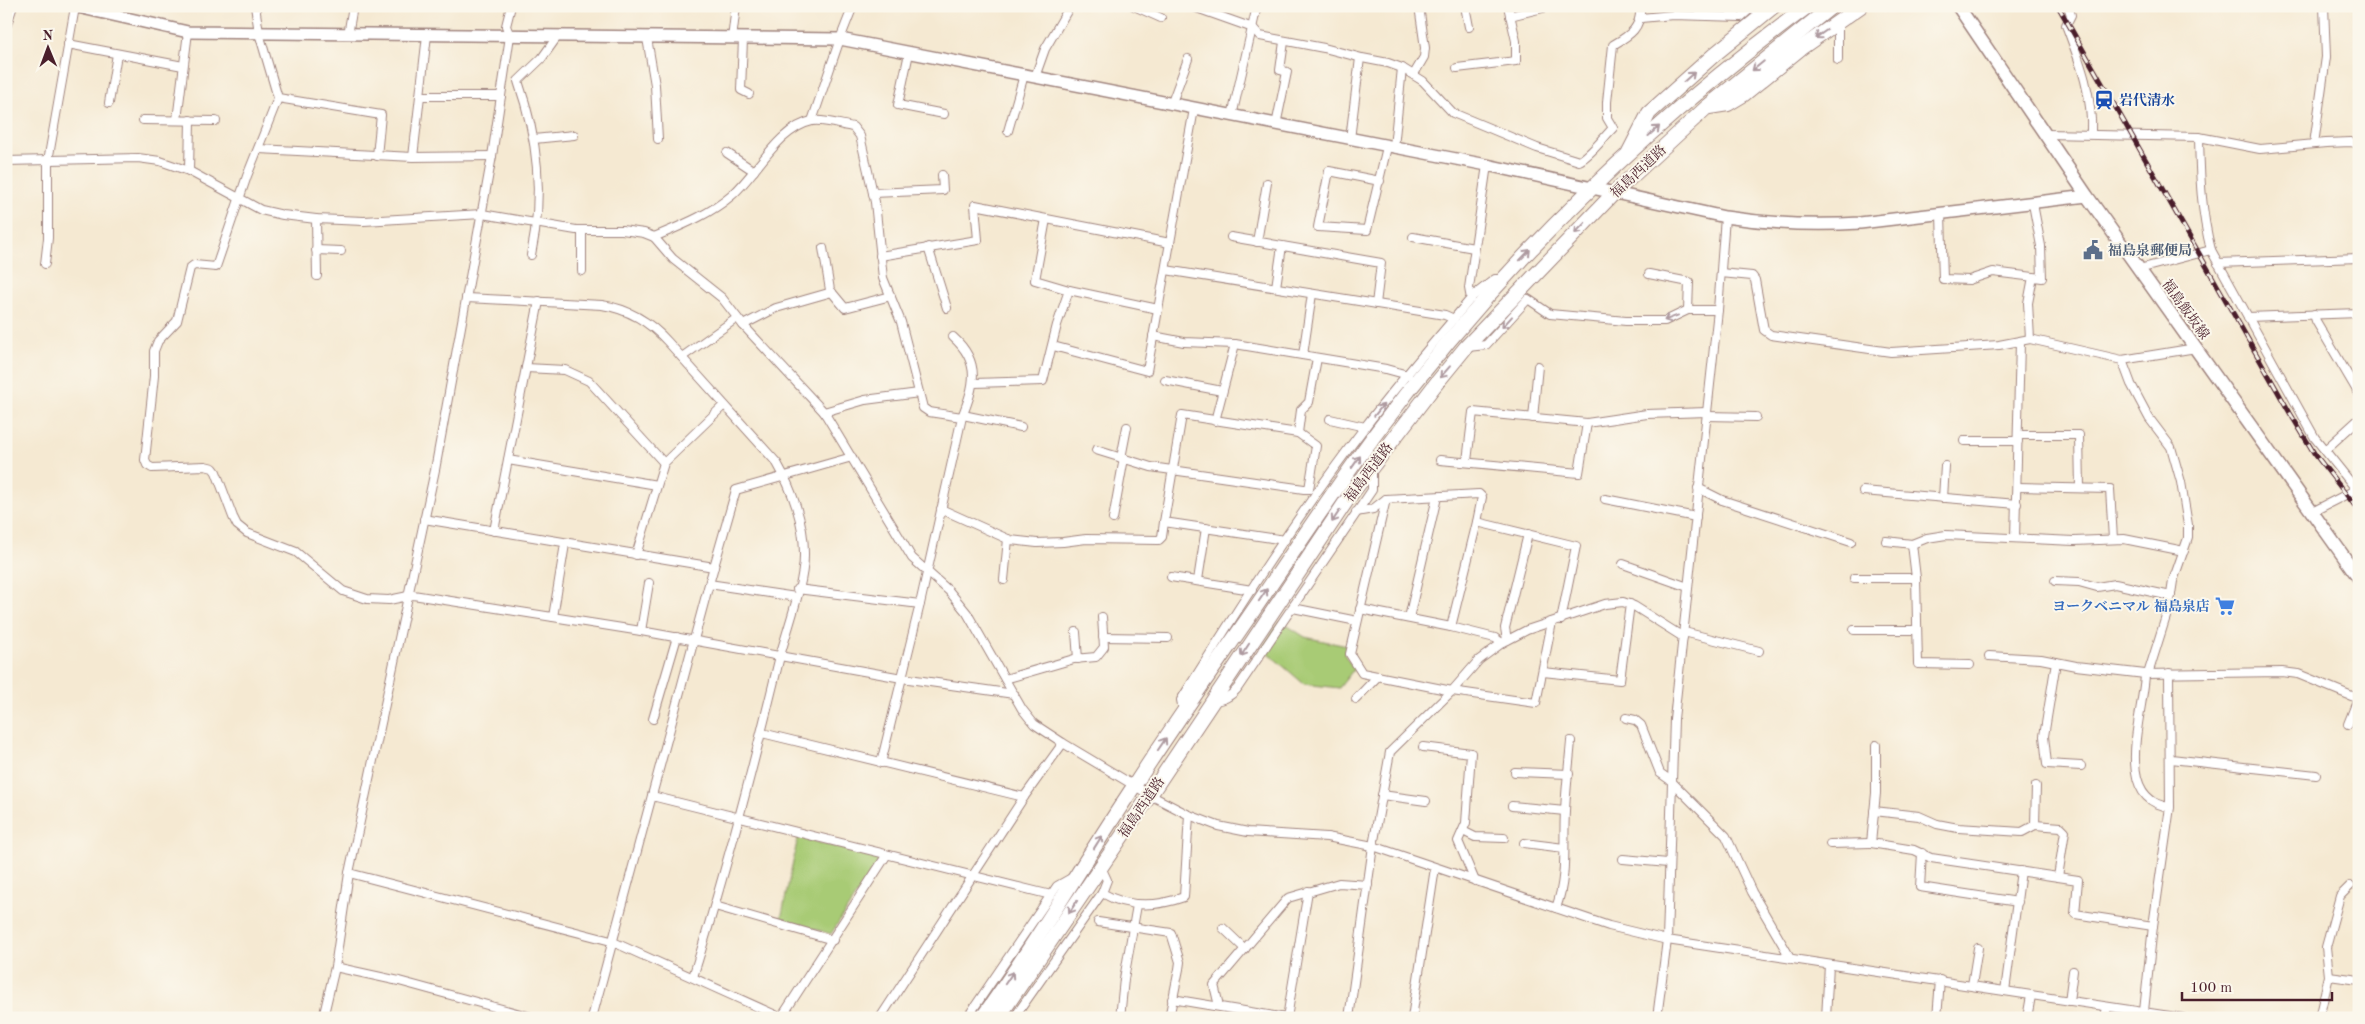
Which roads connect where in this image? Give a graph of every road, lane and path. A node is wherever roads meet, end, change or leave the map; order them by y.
1 (13, 6) edge
2 (74, 6) edge
3 (255, 6) edge
4 (353, 6) edge
5 (512, 6) edge
6 (736, 6) edge
7 (1070, 6) edge
8 (1134, 6) edge
9 (1191, 6) edge
10 (1257, 6) edge
11 (1419, 6) edge
12 (1465, 6) edge
13 (1508, 6) edge
14 (1551, 6) edge
15 (1640, 6) edge
16 (1808, 6) edge
17 (1832, 6) edge
18 (1861, 6) edge
19 (1958, 6) edge
20 (2068, 6) edge
21 (2324, 6) edge
22 (1773, 7) edge
23 (850, 8) edge
24 (1207, 9) edge
25 (1510, 16) junction
26 (1161, 18) dead end
27 (1641, 18) junction
28 (1838, 22) junction
29 (6, 27) edge
30 (1469, 27) dead end
31 (1253, 28) junction
32 (188, 32) junction
33 (259, 32) junction
34 (348, 35) junction
35 (427, 35) junction
36 (510, 36) junction
37 (557, 37) junction
38 (647, 38) junction
39 (737, 39) junction
40 (840, 39) junction
41 (1284, 42) junction
42 (68, 44) junction
43 (909, 53) junction
44 (117, 54) junction
45 (1360, 58) junction
46 (1188, 59) dead end
47 (1838, 60) dead end
48 (183, 66) junction
49 (1402, 68) junction
50 (1457, 68) dead end
51 (1414, 74) junction
52 (1029, 76) junction
53 (749, 94) dead end
54 (420, 96) junction
55 (501, 96) junction
56 (278, 98) junction
57 (109, 103) dead end
58 (1171, 105) junction
59 (1707, 107) junction
60 (1194, 109) junction
61 (944, 114) dead end
62 (1232, 116) junction
63 (143, 120) dead end
64 (177, 120) junction
65 (190, 120) junction
66 (216, 121) dead end
67 (812, 121) junction
68 (1276, 125) junction
69 (1008, 130) dead end
70 (2045, 134) junction
71 (2090, 134) junction
72 (574, 135) dead end
73 (2199, 137) junction
74 (534, 139) junction
75 (658, 139) dead end
76 (1350, 139) junction
77 (2314, 144) junction
78 (2359, 144) edge
79 (1390, 147) junction
80 (259, 149) junction
81 (727, 153) dead end
82 (1628, 155) junction
83 (377, 156) junction
84 (492, 156) junction
85 (413, 157) junction
86 (48, 161) junction
87 (6, 162) edge
88 (1487, 165) junction
89 (190, 171) junction
90 (754, 171) junction
91 (942, 175) dead end
92 (1380, 181) junction
93 (1268, 183) dead end
94 (1592, 188) junction
95 (873, 193) junction
96 (1614, 193) junction
97 (2087, 196) junction
98 (240, 199) junction
99 (2033, 204) junction
100 (482, 214) junction
101 (1941, 214) junction
102 (1725, 217) junction
103 (1046, 219) junction
104 (316, 220) junction
105 (538, 224) junction
106 (582, 230) junction
107 (654, 237) junction
108 (1232, 237) dead end
109 (1413, 237) dead end
110 (1257, 242) junction
111 (1170, 243) junction
112 (1282, 246) junction
113 (823, 248) dead end
114 (928, 248) junction
115 (1474, 248) junction
116 (316, 250) junction
117 (341, 250) dead end
118 (2211, 250) junction
119 (531, 255) dead end
120 (880, 256) junction
121 (2359, 258) edge
122 (2218, 263) junction
123 (45, 264) dead end
124 (2139, 269) junction
125 (1166, 270) junction
126 (582, 271) dead end
127 (1720, 273) junction
128 (1648, 274) dead end
129 (317, 276) dead end
130 (2033, 277) junction
131 (1503, 280) junction
132 (1276, 287) junction
133 (1069, 290) junction
134 (832, 292) junction
135 (1312, 294) junction
136 (891, 296) junction
137 (466, 298) junction
138 (1470, 299) junction
139 (538, 301) junction
140 (1376, 304) junction
141 (947, 308) dead end
142 (1158, 309) junction
143 (1688, 310) junction
144 (1718, 310) junction
145 (2359, 313) edge
146 (2314, 314) junction
147 (2248, 317) junction
148 (737, 318) junction
149 (1454, 319) junction
150 (743, 325) junction
151 (1153, 336) junction
152 (953, 337) dead end
153 (2030, 340) junction
154 (2020, 342) junction
155 (1235, 344) junction
156 (1053, 346) junction
157 (1466, 348) junction
158 (2196, 348) junction
159 (1303, 355) junction
160 (682, 358) junction
161 (1317, 358) junction
162 (2122, 360) junction
163 (1538, 366) dead end
164 (526, 368) junction
165 (1408, 374) junction
166 (1165, 380) dead end
167 (974, 383) junction
168 (1222, 391) junction
169 (919, 393) junction
170 (2359, 394) edge
171 (724, 406) junction
172 (824, 412) junction
173 (1707, 414) junction
174 (963, 416) junction
175 (1533, 418) junction
176 (1756, 418) dead end
177 (1330, 419) dead end
178 (2359, 419) edge
179 (1215, 421) junction
180 (1587, 423) junction
181 (1022, 427) dead end
182 (1127, 427) dead end
183 (1365, 427) junction
184 (1298, 434) junction
185 (2018, 438) junction
186 (1964, 441) dead end
187 (1096, 450) dead end
188 (2324, 450) junction
189 (852, 457) junction
190 (1123, 458) junction
191 (508, 460) junction
192 (1440, 460) dead end
193 (1467, 461) junction
194 (664, 462) junction
195 (1372, 466) junction
196 (1945, 466) dead end
197 (1172, 470) junction
198 (784, 476) junction
199 (657, 485) junction
200 (2018, 487) junction
201 (1698, 488) junction
202 (2080, 488) junction
203 (2357, 488) edge
204 (1309, 489) junction
205 (1863, 491) dead end
206 (1316, 494) junction
207 (1437, 497) junction
208 (1943, 498) junction
209 (1386, 499) junction
210 (1606, 499) dead end
211 (2018, 504) junction
212 (941, 509) junction
213 (1356, 512) junction
214 (2312, 512) junction
215 (1696, 516) junction
216 (424, 519) junction
217 (1113, 519) dead end
218 (1164, 522) junction
219 (1477, 522) junction
220 (1206, 528) junction
221 (494, 531) junction
222 (1528, 534) junction
223 (2015, 538) junction
224 (1008, 539) junction
225 (2113, 539) junction
226 (1285, 540) junction
227 (1886, 541) dead end
228 (1851, 542) dead end
229 (565, 544) junction
230 (1912, 544) junction
231 (2184, 551) junction
232 (636, 555) junction
233 (1623, 564) dead end
234 (714, 567) junction
235 (928, 571) junction
236 (1171, 577) dead end
237 (1854, 578) dead end
238 (1916, 578) junction
239 (2359, 578) edge
240 (1004, 580) dead end
241 (1198, 580) junction
242 (2055, 581) dead end
243 (649, 583) dead end
244 (709, 584) junction
245 (1688, 587) junction
246 (1252, 590) junction
247 (797, 593) junction
248 (408, 596) junction
249 (2171, 596) junction
250 (920, 604) junction
251 (1630, 604) junction
252 (1293, 608) junction
253 (1360, 609) junction
254 (553, 617) junction
255 (1102, 617) dead end
256 (1409, 618) junction
257 (1561, 620) junction
258 (1357, 621) junction
259 (1552, 622) junction
260 (1451, 627) junction
261 (1854, 630) dead end
262 (1917, 630) junction
263 (641, 631) junction
264 (1076, 632) dead end
265 (1683, 635) junction
266 (677, 637) junction
267 (1103, 637) junction
268 (1168, 638) dead end
269 (694, 640) junction
270 (1504, 641) junction
271 (1759, 651) dead end
272 (780, 656) junction
273 (1989, 656) dead end
274 (1078, 659) junction
275 (2056, 662) junction
276 (1970, 665) dead end
277 (1543, 672) junction
278 (2169, 673) junction
279 (2147, 674) junction
280 (1378, 676) junction
281 (902, 678) junction
282 (1005, 679) junction
283 (1452, 691) junction
284 (1014, 694) junction
285 (1356, 699) dead end
286 (2358, 699) edge
287 (1212, 701) junction
288 (1184, 712) junction
289 (1626, 718) dead end
290 (653, 719) dead end
291 (2348, 724) dead end
292 (762, 733) junction
293 (1570, 741) dead end
294 (1063, 743) junction
295 (1876, 745) dead end
296 (1423, 747) dead end
297 (2172, 758) junction
298 (881, 763) junction
299 (2081, 766) dead end
300 (1514, 772) dead end
301 (1569, 774) junction
302 (2316, 775) dead end
303 (1670, 780) junction
304 (1134, 785) junction
305 (2036, 786) dead end
306 (1150, 795) junction
307 (652, 796) junction
308 (1382, 796) junction
309 (1024, 797) junction
310 (1426, 801) dead end
311 (1512, 806) dead end
312 (2170, 807) junction
313 (1565, 811) junction
314 (1874, 811) junction
315 (1189, 815) junction
316 (739, 818) junction
317 (2035, 826) junction
318 (1463, 831) junction
319 (1504, 838) dead end
320 (1524, 842) dead end
321 (1871, 843) junction
322 (1830, 844) dead end
323 (1373, 846) junction
324 (1564, 848) junction
325 (1922, 853) junction
326 (886, 856) junction
327 (1623, 860) dead end
328 (1668, 863) junction
329 (1101, 867) junction
330 (1435, 868) junction
331 (2021, 871) junction
332 (349, 872) junction
333 (972, 876) junction
334 (1076, 876) junction
335 (2058, 877) junction
336 (1475, 881) junction
337 (1368, 886) junction
338 (2350, 886) dead end
339 (1308, 891) junction
340 (1102, 893) junction
341 (1050, 895) junction
342 (2018, 902) junction
343 (1137, 905) junction
344 (715, 906) junction
345 (1556, 908) junction
346 (1098, 922) dead end
347 (1134, 926) junction
348 (2153, 926) junction
349 (1223, 928) dead end
350 (833, 940) junction
351 (1667, 940) junction
352 (611, 941) junction
353 (1978, 948) dead end
354 (1245, 949) junction
355 (1791, 959) junction
356 (1829, 965) junction
357 (335, 967) junction
358 (2073, 970) dead end
359 (2329, 976) junction
360 (693, 977) junction
361 (1940, 980) junction
362 (2359, 980) edge
363 (1972, 985) junction
364 (2005, 991) junction
365 (2031, 996) junction
366 (1172, 999) junction
367 (2069, 1001) junction
368 (1219, 1006) junction
369 (2107, 1007) junction
370 (2144, 1011) junction
371 (323, 1018) edge
372 (535, 1018) edge
373 (592, 1018) edge
374 (781, 1018) edge
375 (880, 1018) edge
376 (968, 1018) edge
377 (982, 1018) edge
378 (998, 1018) edge
379 (1014, 1018) edge
380 (1120, 1018) edge
381 (1169, 1018) edge
382 (1286, 1018) edge
383 (1349, 1018) edge
384 (1412, 1018) edge
385 (1657, 1018) edge
386 (1827, 1018) edge
387 (1937, 1018) edge
388 (2027, 1018) edge
389 (2105, 1018) edge
390 (2183, 1018) edge
391 (2319, 1018) edge

1 - 29 street
2 - 32 street
2 - 42 street
3 - 33 street
4 - 34 street
5 - 36 street
6 - 39 street
7 - 52 street
8 - 26 street
9 - 24 street
10 - 31 street
11 - 51 street
12 - 30 street
13 - 25 street
14 - 25 street
15 - 27 street
82 -> 16 highway, 福島西道路
17 -> 59 highway, 福島西道路
18 - 28 highway
19 - 70 main road, 福島飯坂線
20 - 71 street
21 - 77 street
22 - 27 street
82 -> 22 highway
23 - 40 street
24 - 31 street
25 - 50 street
27 - 51 street
28 - 47 street
28 -> 59 highway
31 - 41 street
31 - 62 street
32 - 33 street
32 - 48 street
33 - 34 street
33 - 56 street
34 - 35 street
35 - 36 street
35 - 54 street
36 - 37 street
36 - 55 street
37 - 38 street
37 - 74 street
38 - 39 street
38 - 75 street
39 - 40 street
39 - 53 street
40 - 43 street
40 - 67 street
41 - 45 street
41 - 68 street
42 - 44 street
42 - 86 street
43 - 52 street
43 - 61 street
44 - 48 street
44 - 57 street
45 - 49 street
45 - 76 street
46 - 58 street
48 - 64 street
49 - 51 street
49 - 79 street
52 - 58 street
52 - 69 street
54 - 55 street
54 - 85 street
55 - 84 street
56 - 80 street
56 - 83 street
58 - 60 street
59 - 96 highway, 福島西道路
60 - 62 street
60 - 111 street
62 - 68 street
63 - 64 street
64 - 65 street
65 - 66 street
65 - 89 street
67 - 90 street
67 - 95 street
68 - 76 street
70 - 71 street
70 - 97 main road, 福島飯坂線
71 - 73 street
72 - 74 street
73 - 77 street
73 - 118 street
74 - 105 street
76 - 79 street
77 - 78 street
79 - 88 street
79 - 92 street
80 - 83 street
80 - 98 street
81 - 90 street
82 - 94 highway, 福島西道路
83 - 85 street
84 - 85 street
84 - 100 street
86 - 87 street
86 - 89 street
86 - 123 street
88 - 94 street
88 - 115 street
89 - 98 street
90 - 107 street
91 - 95 street
92 - 92 street
93 - 110 street
94 - 96 street
131 -> 94 highway, 福島西道路
95 - 120 street
96 - 102 street
96 -> 157 highway, 福島西道路
97 - 99 street
97 - 124 main road, 福島飯坂線
98 - 104 street
98 - 248 street
99 - 101 street
99 - 130 street
100 - 104 street
100 - 105 street
100 - 137 street
101 - 102 street
101 - 130 street
102 - 127 street
103 - 111 street
103 - 114 street
103 - 133 street
104 - 116 street
105 - 106 street
105 - 119 street
106 - 107 street
106 - 126 street
107 - 148 street
108 - 110 street
109 - 115 street
110 - 112 street
111 - 125 street
112 - 132 street
112 - 140 street
113 - 134 street
114 - 120 street
114 - 141 street
115 - 138 street
116 - 117 street
116 - 129 street
118 - 122 street
118 - 124 street
120 - 136 street
121 - 122 street
122 - 147 street
124 - 158 main road, 福島飯坂線
125 - 132 street
125 - 142 street
127 - 144 street
127 - 154 street
128 - 143 street
130 - 153 street
131 - 138 street
288 -> 131 highway, 福島西道路
132 - 135 street
133 - 142 street
133 - 156 street
134 - 136 street
134 - 150 street
135 - 140 street
135 - 159 street
136 - 169 street
137 - 139 street
137 - 216 street
138 - 149 street
139 - 160 street
139 - 164 street
140 - 149 street
142 - 151 street
143 - 144 street
143 -> 157 street
144 - 173 street
145 - 146 street
146 - 147 street
146 - 170 street
147 - 188 street
148 - 150 street
148 - 160 street
149 - 165 street
150 - 172 street
151 - 155 street
151 - 156 street
152 - 167 street
153 - 154 street
153 - 162 street
154 - 185 street
155 - 159 street
155 - 168 street
156 - 167 street
157 -> 195 highway, 福島西道路
158 - 162 street
158 - 214 main road, 福島飯坂線
159 - 161 street
160 - 171 street
161 - 165 street
161 - 184 street
162 - 231 street
163 - 175 street
164 - 191 street
164 - 194 street
183 -> 165 street
166 - 168 street
167 - 174 street
168 - 179 street
169 - 172 street
169 - 174 street
171 - 194 street
171 - 198 street
172 - 189 street
173 - 176 street
173 - 180 street
173 - 201 street
174 - 181 street
174 - 212 street
175 - 180 street
175 - 193 street
177 - 183 street
178 - 188 street
179 - 184 street
179 - 197 street
180 - 193 street
182 - 190 street
183 - 206 street
184 - 204 street
185 - 186 street
185 - 200 street
185 - 202 street
187 - 190 street
188 - 203 street
189 - 198 street
189 - 235 street
190 - 197 street
190 - 217 street
191 - 199 street
191 - 221 street
192 - 193 street
194 - 199 street
195 - 213 street
195 -> 287 highway, 福島西道路
196 - 208 street
197 - 204 street
197 - 218 street
198 - 234 street
198 - 247 street
199 - 232 street
200 - 202 street
200 - 211 street
201 - 215 street
201 - 228 street
202 - 225 street
203 - 214 street
204 - 206 street
205 - 208 street
206 - 226 street
207 - 209 street
207 - 219 street
207 - 256 street
208 - 211 street
209 - 213 street
209 - 253 street
210 - 215 street
211 - 223 street
212 - 224 street
212 - 235 street
213 - 252 street
214 - 239 main road, 福島飯坂線
215 - 245 street
216 - 221 street
216 - 248 street
218 - 220 street
218 - 224 street
219 - 222 street
219 - 260 street
220 - 226 street
220 - 241 street
221 - 229 street
222 - 257 street
222 - 270 street
223 - 225 street
223 - 230 street
224 - 240 street
225 - 231 street
226 - 246 street
227 - 230 street
229 - 232 street
229 - 254 street
230 - 238 street
231 - 249 street
232 - 234 street
233 - 245 street
234 - 244 street
235 - 250 street
235 - 282 street
236 - 241 street
237 - 238 street
238 - 262 street
241 - 246 street
242 - 249 street
243 - 263 street
244 - 247 street
244 - 269 street
245 - 265 street
246 - 288 street
247 - 250 street
247 - 272 street
248 - 254 street
248 - 332 street
249 - 279 street
250 - 281 street
251 - 257 street
251 - 265 street
251 - 277 street
252 - 258 street
252 - 287 street
253 - 256 street
253 - 258 street
254 - 263 street
255 - 267 street
256 - 260 street
257 - 259 street
258 - 280 street
259 - 270 street
259 - 277 street
260 - 270 street
261 - 262 street
262 - 276 street
263 - 266 street
264 - 274 street
265 - 271 street
265 - 303 street
266 - 269 street
266 - 290 street
267 - 268 street
267 - 274 street
269 - 272 street
269 - 307 street
270 - 283 street
272 - 281 street
272 - 292 street
273 - 275 street
274 - 282 street
275 - 279 street
275 - 299 street
277 - 283 street
278 - 279 street
278 - 286 street
278 - 297 street
279 - 312 street
280 - 283 street
280 - 285 street
281 - 284 street
281 - 298 street
282 - 284 street
283 - 308 street
284 - 294 street
286 - 291 street
287 - 306 highway, 福島西道路
304 -> 288 highway, 福島西道路
289 - 303 street
292 - 298 street
292 - 316 street
293 - 301 street
294 - 304 street
294 - 309 street
295 - 314 street
296 - 318 street
297 - 302 street
297 - 312 street
298 - 309 street
300 - 301 street
301 - 313 street
303 - 328 street
303 - 355 street
304 - 306 street
334 -> 304 highway, 福島西道路
305 - 317 street
306 - 315 street
306 - 329 highway, 福島西道路
307 - 316 street
307 - 352 street
308 - 310 street
308 - 323 street
309 - 333 street
311 - 313 street
312 - 348 street
313 - 324 street
314 - 317 street
314 - 321 street
315 - 323 street
315 - 343 street
316 - 326 street
316 - 344 street
317 - 335 street
318 - 319 street
318 - 336 street
320 - 324 street
321 - 322 street
321 - 325 street
323 - 330 street
323 - 337 street
324 - 345 street
325 - 331 street
325 - 342 street
326 - 333 street
326 - 350 street
327 - 328 street
328 - 351 street
329 - 340 street
329 -> 378 highway, 福島西道路
330 - 336 street
330 - 384 street
331 - 335 street
331 - 342 street
332 - 352 street
332 - 357 street
333 - 341 street
333 - 375 street
334 - 341 street
377 -> 334 highway, 福島西道路
335 - 348 street
336 - 345 street
337 - 339 street
337 - 383 street
338 - 359 street
339 - 354 street
339 - 382 street
340 - 343 street
340 - 379 street
341 - 376 street
342 - 364 street
343 - 347 street
344 - 350 street
344 - 360 street
345 - 351 street
346 - 347 street
347 - 366 street
347 - 380 street
348 - 370 street
349 - 354 street
350 - 374 street
351 - 355 street
351 - 385 street
352 - 360 street
352 - 373 street
353 - 363 street
354 - 368 street
355 - 356 street
356 - 361 street
356 - 386 street
357 - 371 street
357 - 372 street
358 - 367 street
359 - 362 street
359 - 391 street
360 - 374 street
361 - 363 street
361 - 387 street
363 - 364 street
364 - 365 street
365 - 367 street
365 - 388 street
366 - 368 street
366 - 381 street
367 - 369 street
368 - 382 street
369 - 370 street
369 - 389 street
370 - 390 street

